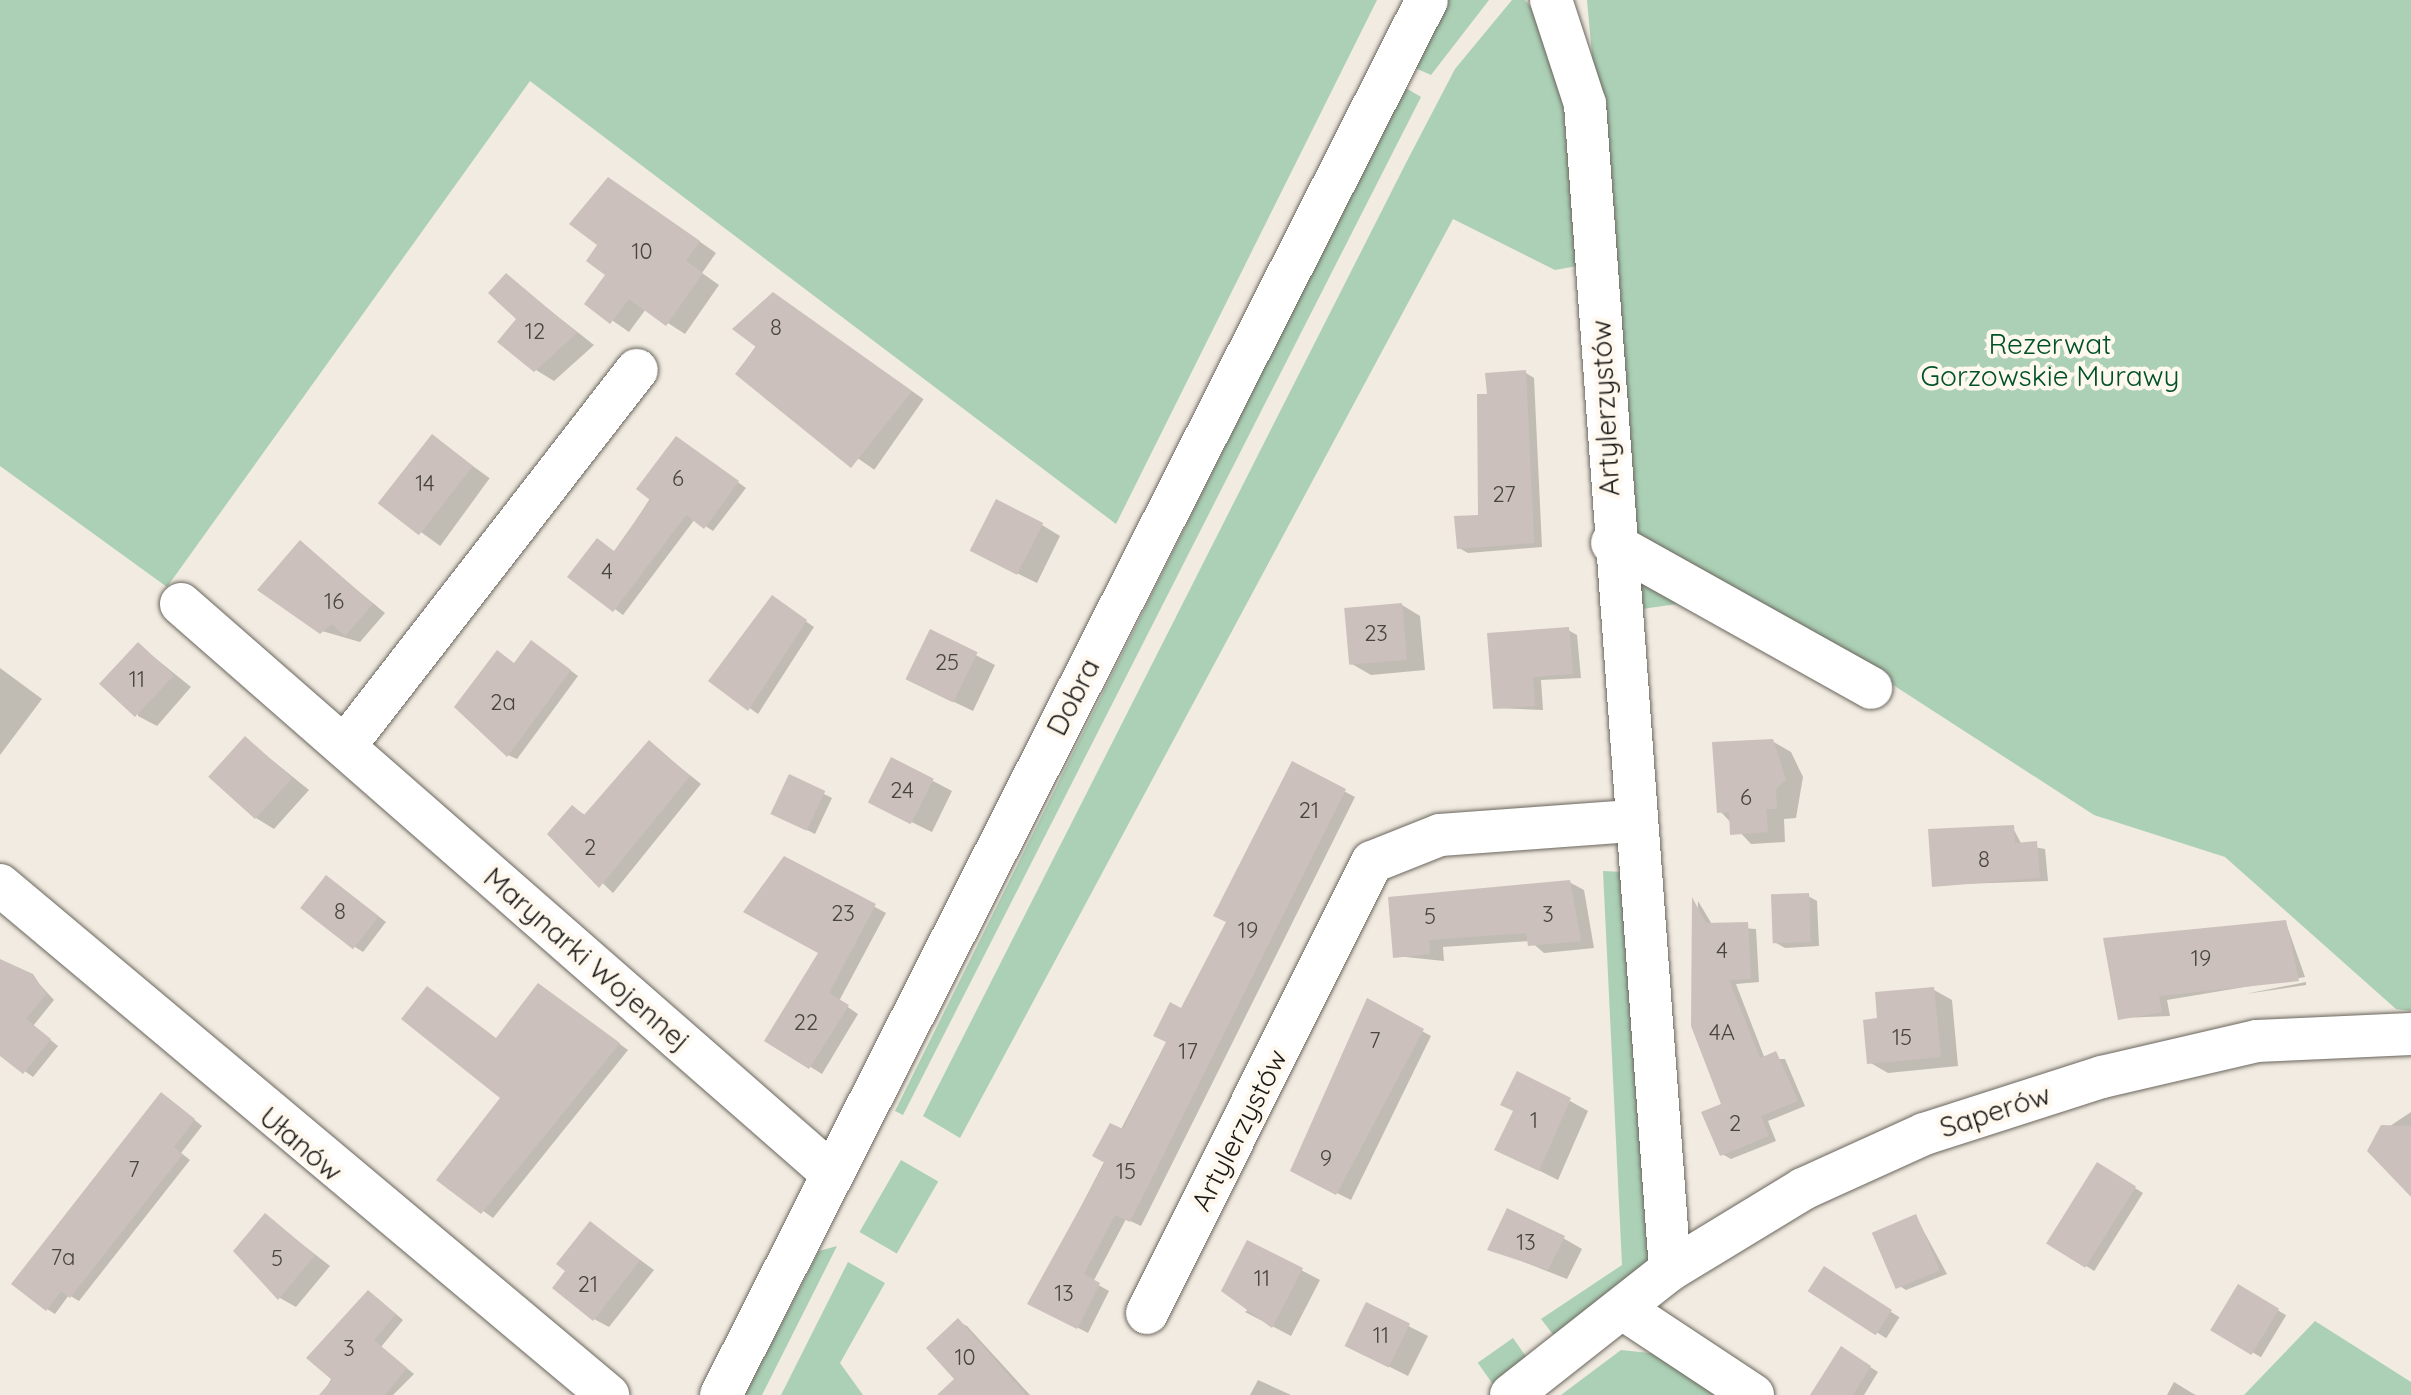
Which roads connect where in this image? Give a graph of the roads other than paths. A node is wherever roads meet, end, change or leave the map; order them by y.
1 (1427, 0) edge
2 (1551, 0) edge
3 (637, 370) dead end
4 (1612, 543) junction
5 (180, 604) dead end
6 (1871, 688) dead end
7 (345, 746) junction
8 (1631, 821) junction
9 (0, 885) edge
10 (2411, 1034) edge
11 (829, 1171) junction
12 (1670, 1270) junction
13 (1622, 1310) junction
14 (1147, 1313) dead end
15 (608, 1395) edge
16 (721, 1395) edge
17 (1511, 1395) edge
18 (1754, 1395) edge

1 - 11 street, Dobra
2 - 4 street, Artylerzystów
3 - 7 street
4 - 6 street
4 - 8 street, Artylerzystów
5 - 7 street, Marynarki Wojennej
7 - 11 street, Marynarki Wojennej
8 - 12 street, Artylerzystów
8 - 14 street, Artylerzystów
9 - 15 street, Ułanów
10 - 12 street, Saperów
11 - 16 street, Dobra
12 - 13 street, Saperów
13 - 17 street, Saperów
13 - 18 street

